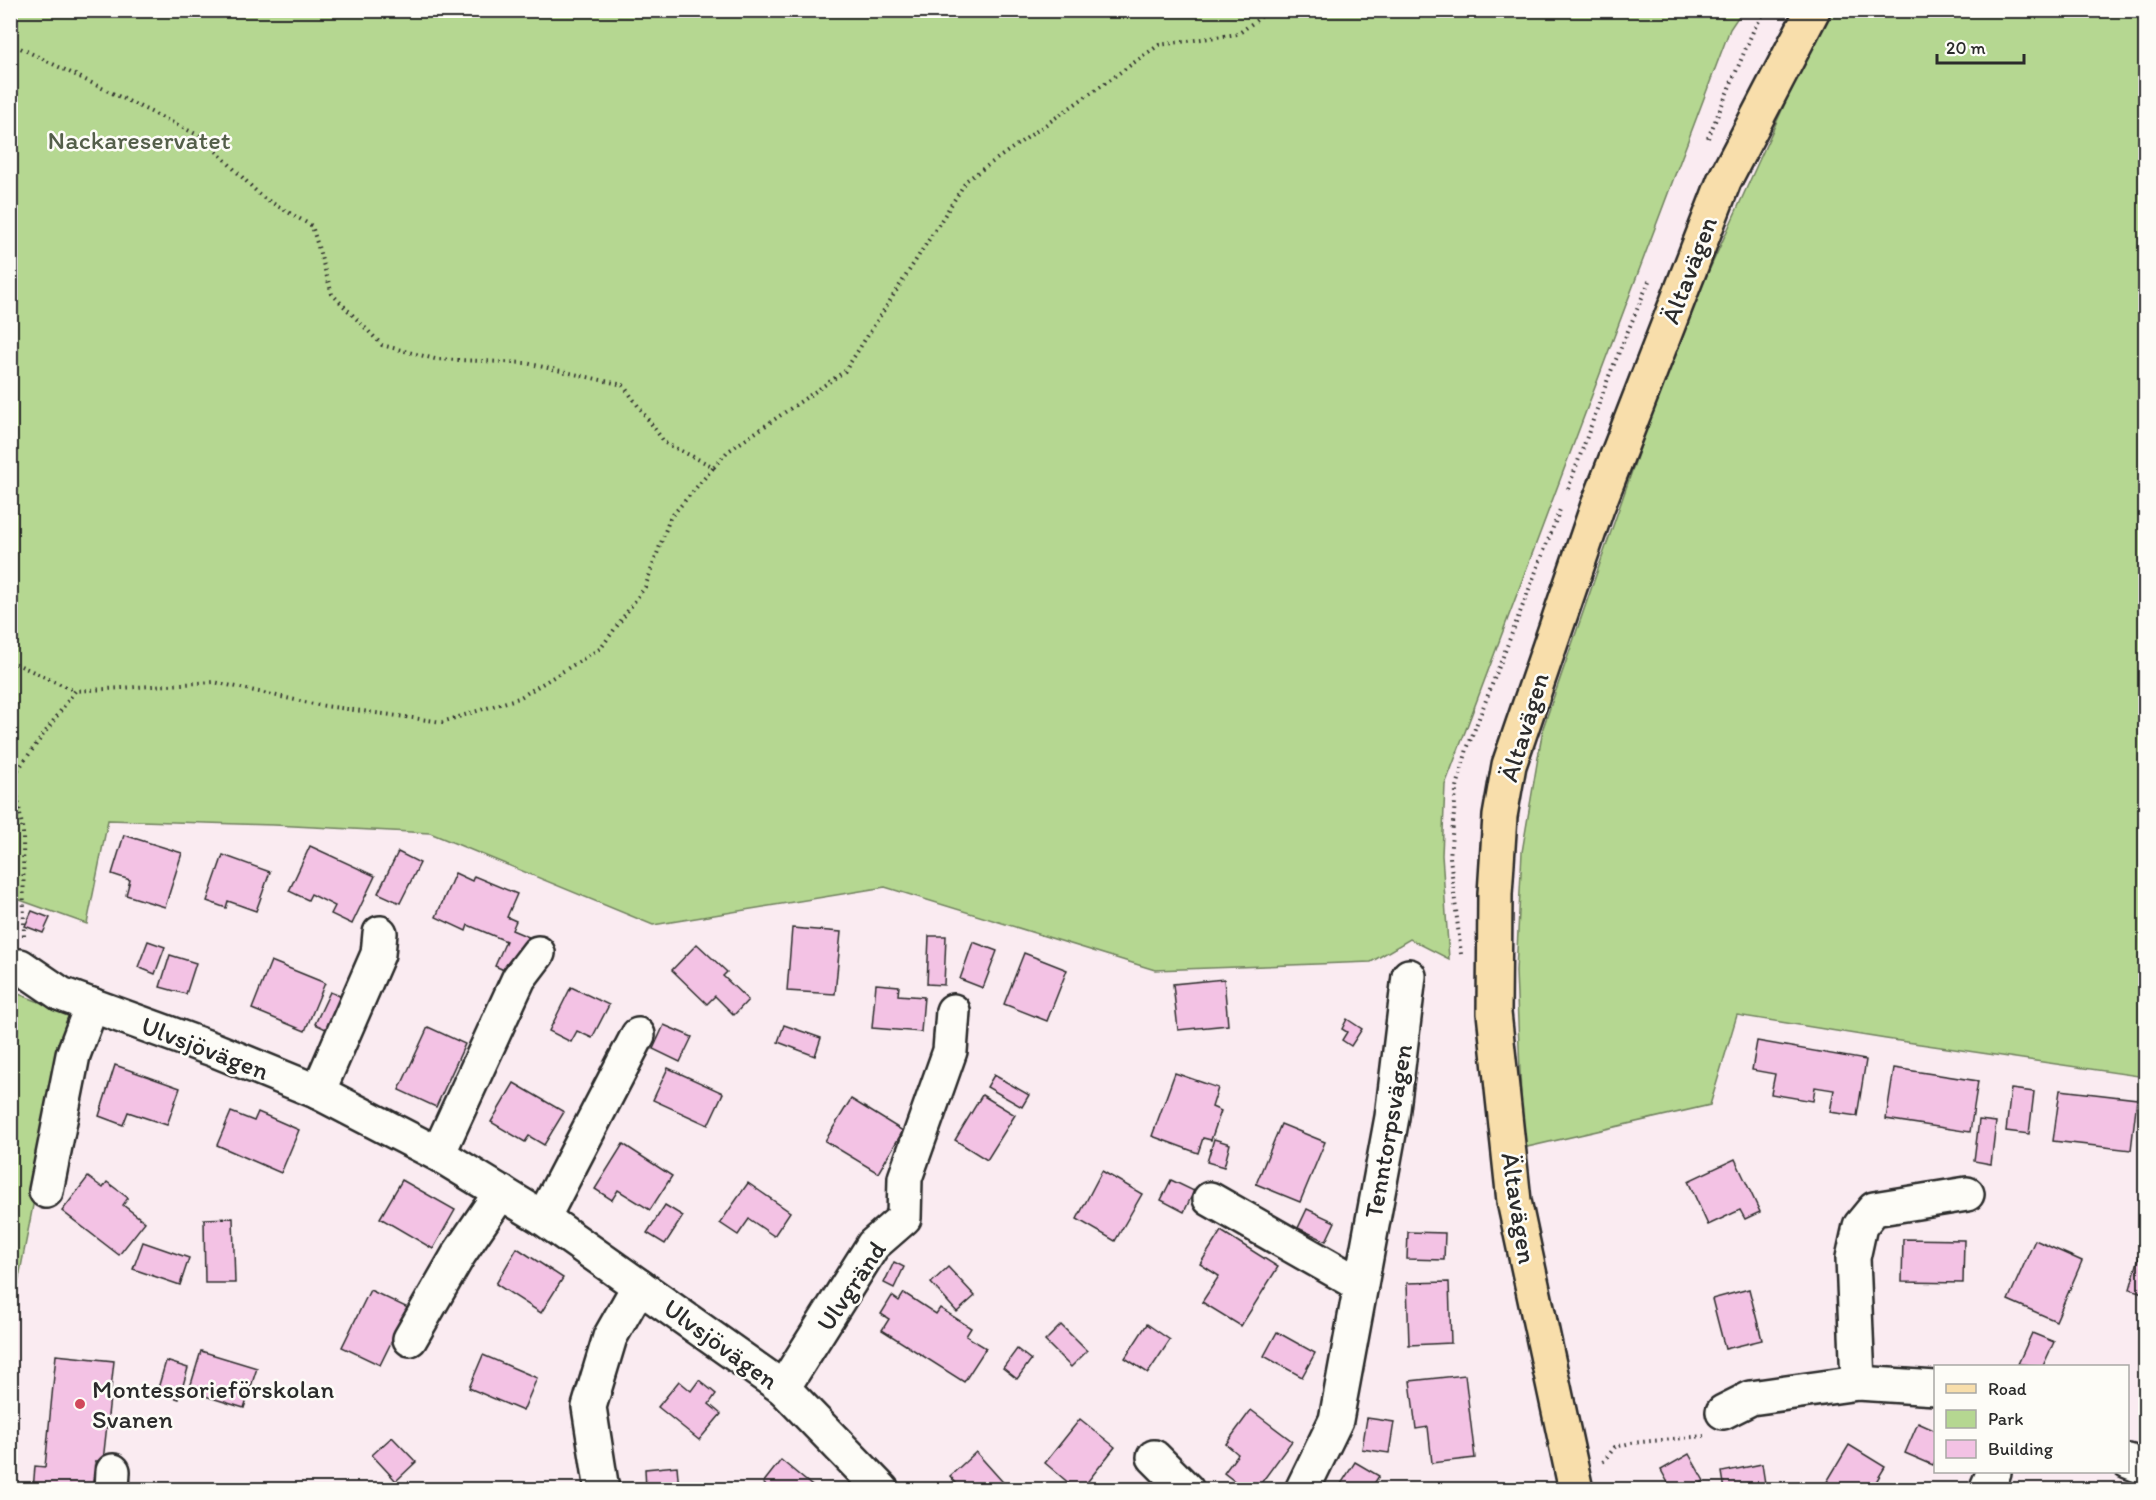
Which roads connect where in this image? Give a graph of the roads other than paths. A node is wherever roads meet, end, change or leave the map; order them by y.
1 (1813, 10) edge
2 (380, 933) dead end
3 (538, 952) dead end
4 (21, 966) road end
5 (1409, 976) dead end
6 (92, 1005) junction
7 (953, 1011) dead end
8 (638, 1035) dead end
9 (318, 1092) junction
10 (438, 1154) junction
11 (46, 1191) dead end
12 (501, 1192) junction
13 (1967, 1194) dead end
14 (1210, 1199) dead end
15 (543, 1218) junction
16 (1361, 1285) junction
17 (639, 1286) junction
18 (410, 1339) dead end
19 (1858, 1383) junction
20 (783, 1388) junction
21 (1934, 1388) edge
22 (1723, 1412) road end
23 (1154, 1457) dead end
24 (2129, 1462) edge
25 (2145, 1468) edge
26 (1994, 1473) edge
27 (602, 1490) edge
28 (882, 1490) edge
29 (1187, 1490) edge
30 (1302, 1490) edge
31 (1576, 1490) edge
32 (1986, 1490) edge

1 - 31 main road, Ältavägen
2 - 9 street
3 - 10 street
4 - 6 street, Ulvsjövägen
5 - 16 street, Tenntorpsvägen
6 - 9 street, Ulvsjövägen
6 - 11 street
7 - 20 street, Ulvgränd
8 - 15 street
9 - 10 street, Ulvsjövägen
10 - 12 street, Ulvsjövägen
12 - 15 street, Ulvsjövägen
12 - 18 street
13 - 19 street
14 - 16 street
15 - 17 street, Ulvsjövägen
16 - 30 street, Tenntorpsvägen
17 - 20 street, Ulvsjövägen
17 - 27 street
19 - 21 street
19 - 22 street
20 - 28 street, Ulvsjövägen
23 - 29 street
24 - 25 street
26 - 32 street

